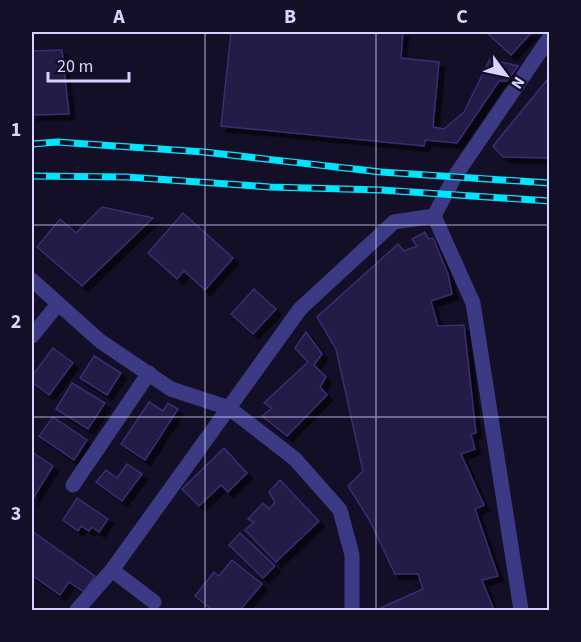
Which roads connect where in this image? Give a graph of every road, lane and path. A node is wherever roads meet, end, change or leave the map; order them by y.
1 (549, 37) edge
2 (434, 216) junction
3 (32, 280) edge
4 (58, 304) junction
5 (32, 336) edge
6 (148, 373) junction
7 (229, 408) junction
8 (73, 485) dead end
9 (112, 570) junction
10 (154, 602) dead end
11 (77, 610) edge
12 (352, 610) edge
13 (521, 610) edge

1 - 2 street
2 - 7 street
2 - 13 street
3 - 4 street
4 - 5 street
4 - 6 street
6 - 7 street
6 - 8 street
7 - 9 street
7 - 12 street
9 - 10 street
9 - 11 street

